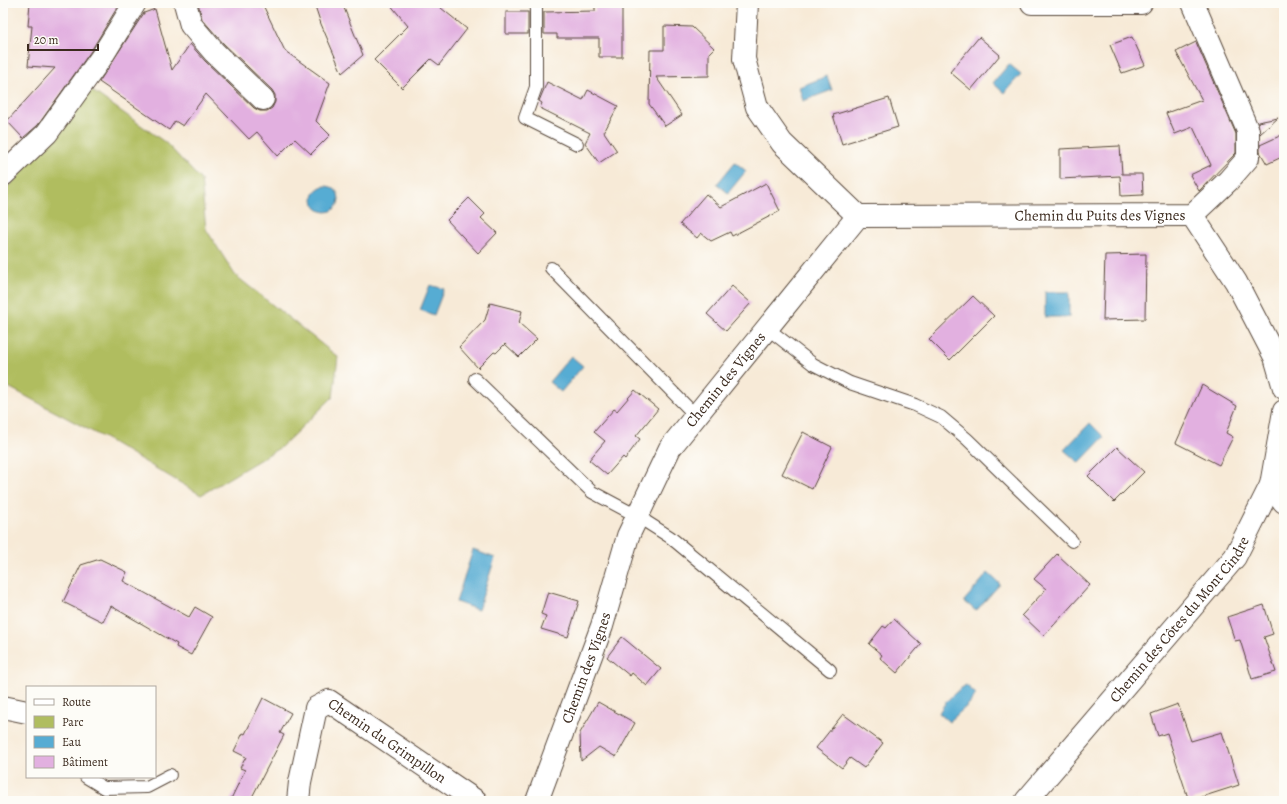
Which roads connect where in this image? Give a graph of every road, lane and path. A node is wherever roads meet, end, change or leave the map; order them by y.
1 (135, 3) edge
2 (185, 3) edge
3 (536, 3) edge
4 (747, 3) edge
5 (1032, 3) edge
6 (1141, 3) edge
7 (1193, 3) edge
8 (263, 99) dead end
9 (577, 144) dead end
10 (3, 175) edge
11 (1192, 214) junction
12 (858, 216) junction
13 (551, 268) dead end
14 (767, 328) junction
15 (475, 379) dead end
16 (1284, 388) edge
17 (1284, 411) edge
18 (696, 416) junction
19 (1271, 485) junction
20 (1284, 502) edge
21 (637, 516) junction
22 (1072, 541) dead end
23 (830, 670) dead end
24 (3, 707) edge
25 (26, 712) edge
26 (170, 775) dead end
27 (88, 778) edge
28 (298, 801) edge
29 (476, 801) edge
30 (537, 801) edge
31 (1026, 801) edge

1 - 10 street
2 - 8 street
3 - 9 lane
4 - 12 street
5 - 6 street
7 - 11 street, Chemin du Puits des Vignes
11 - 12 street, Chemin du Puits des Vignes
11 - 16 street
12 - 14 street, Chemin des Vignes
13 - 18 lane
14 - 18 street, Chemin des Vignes
14 - 22 lane
15 - 21 lane
17 - 19 street, Chemin des Côtes du Mont Cindre
18 - 21 street, Chemin des Vignes
19 - 20 street
19 - 31 street, Chemin des Côtes du Mont Cindre
21 - 23 lane
21 - 30 street, Chemin des Vignes
24 - 25 street
26 - 27 lane
28 - 29 street, Chemin du Grimpillon

